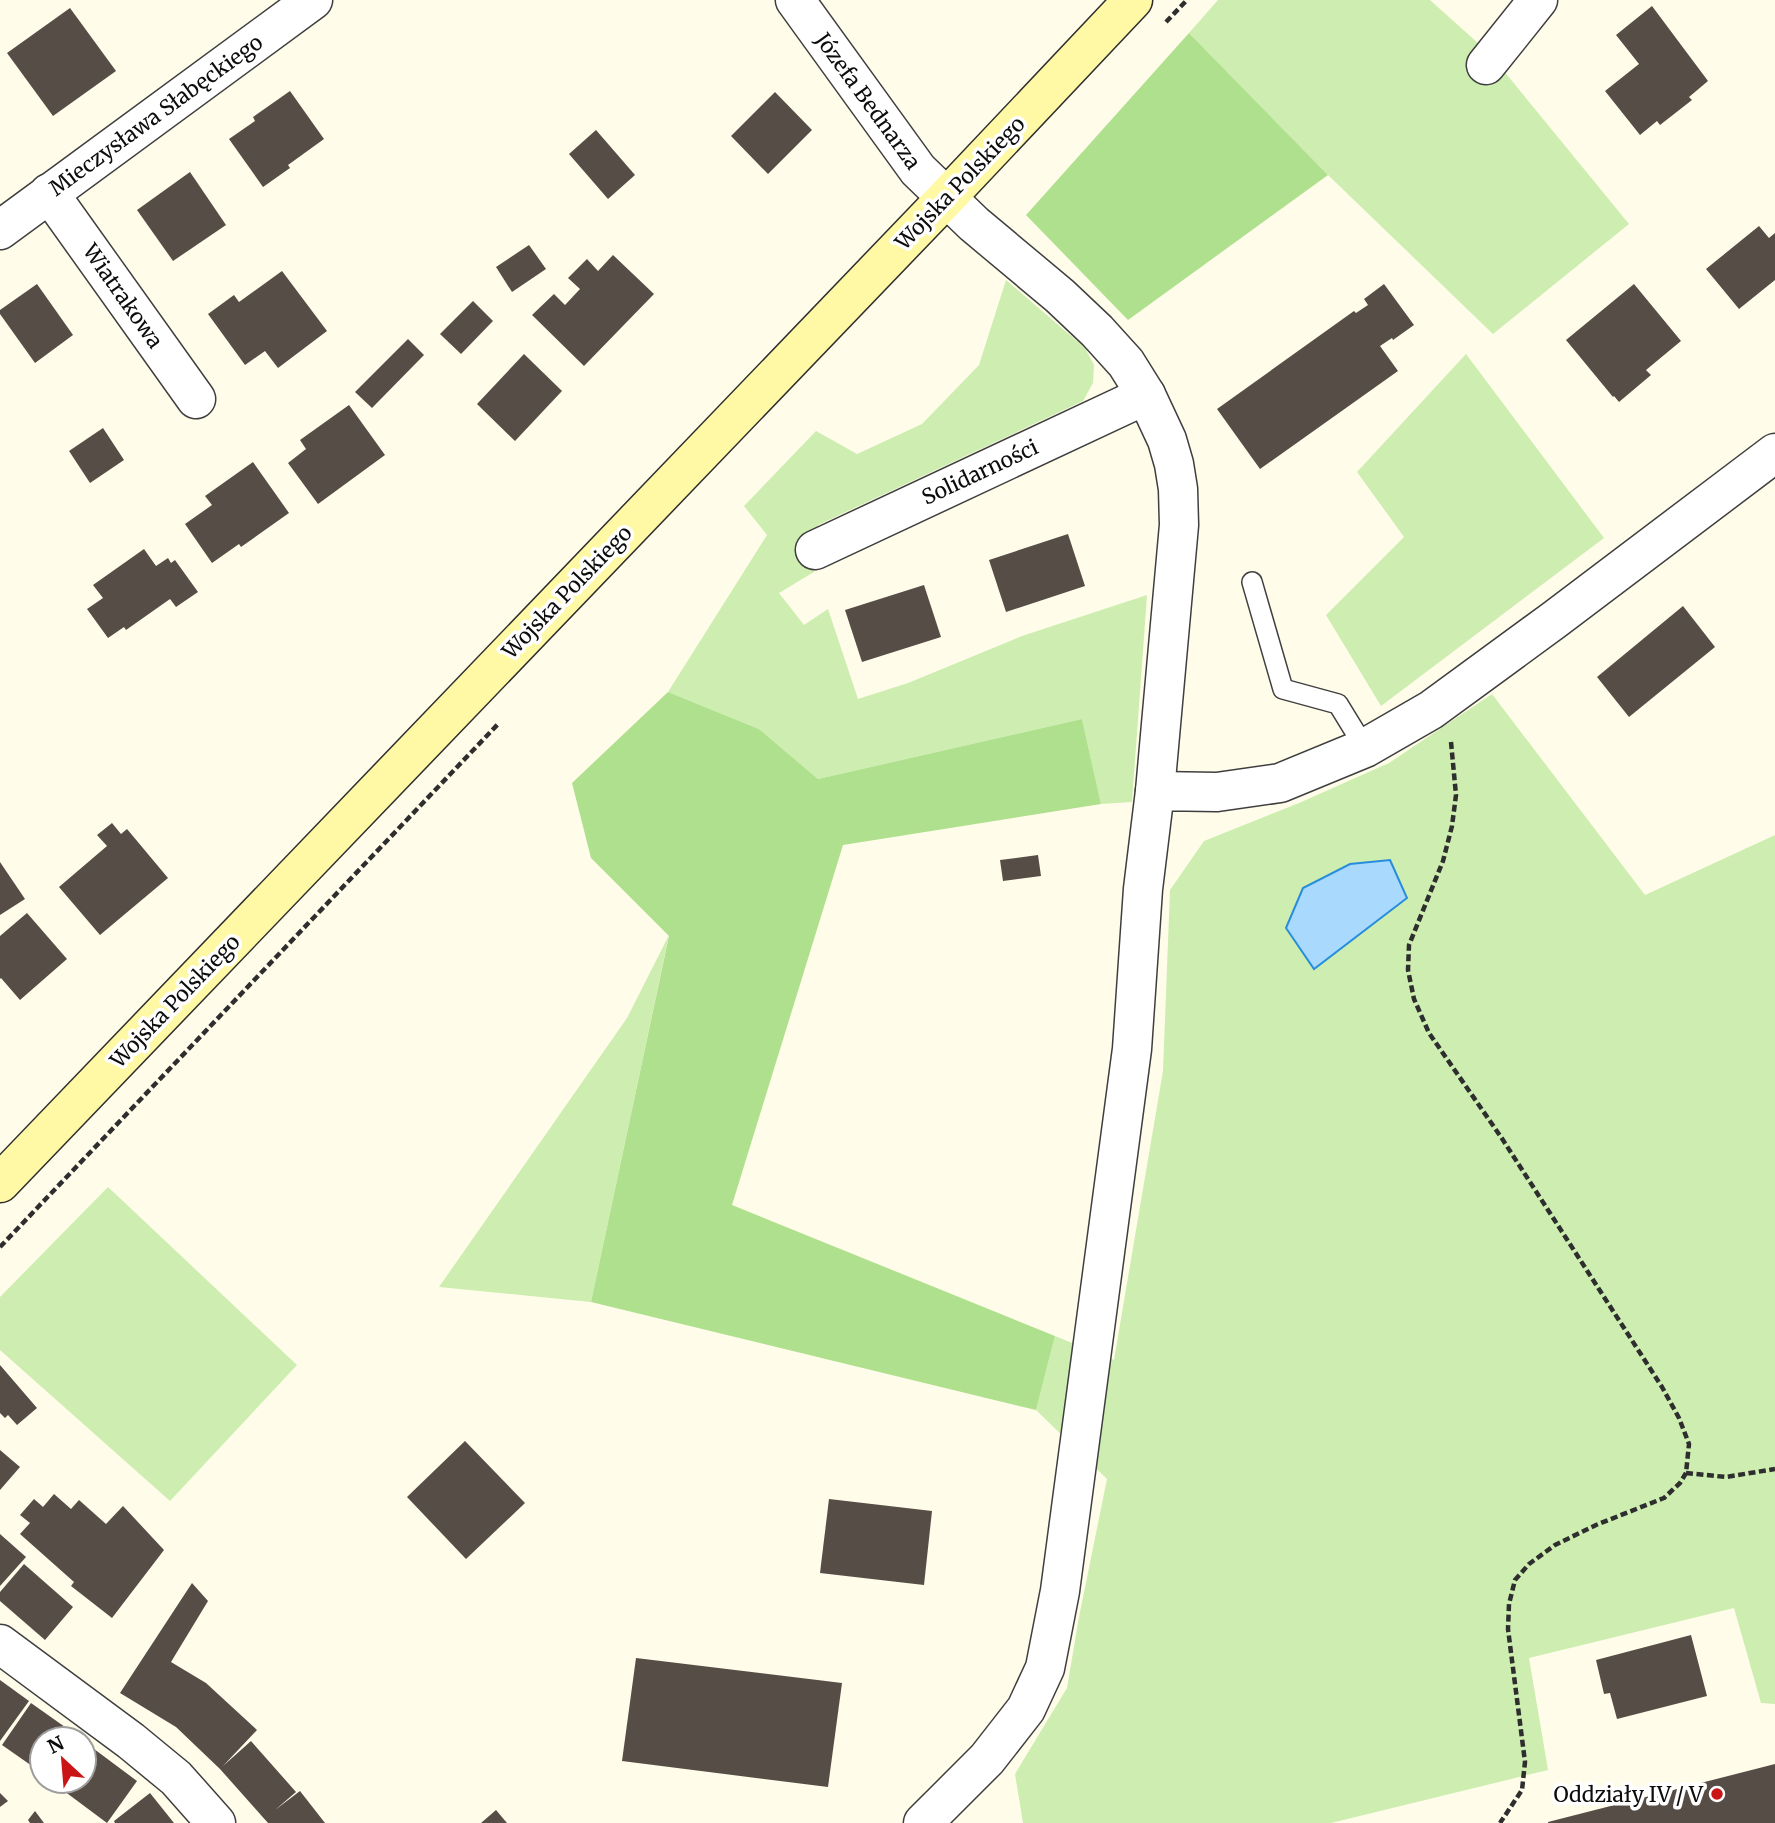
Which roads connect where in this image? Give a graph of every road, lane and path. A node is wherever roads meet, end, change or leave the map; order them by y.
1 (313, 0) edge
2 (795, 0) edge
3 (1133, 0) edge
4 (1538, 0) edge
5 (1486, 65) dead end
6 (49, 193) junction
7 (946, 198) junction
8 (0, 230) edge
9 (1146, 395) junction
10 (196, 399) dead end
11 (1775, 453) edge
12 (815, 550) dead end
13 (1252, 582) dead end
14 (1436, 706) junction
15 (1365, 748) junction
16 (1155, 791) junction
17 (0, 1183) edge
18 (1775, 1469) edge
19 (1686, 1473) junction
20 (0, 1644) edge
21 (216, 1823) edge
22 (923, 1823) edge
23 (1500, 1823) edge

1 - 6 street, Mieczysława Słabęckiego
2 - 7 street, Józefa Bednarza
3 - 7 street, Wojska Polskiego
4 - 5 street
6 - 8 street, Mieczysława Słabęckiego
6 - 10 street, Wiatrakowa
7 - 9 street, Józefa Bednarza
7 - 17 street, Wojska Polskiego
9 - 12 street, Solidarności
9 - 16 street, Józefa Bednarza
11 - 14 street
13 - 15 lane
14 - 15 street
14 - 19 path
15 - 16 street
16 - 22 street, Józefa Bednarza
18 - 19 path
19 - 23 path
20 - 21 street

